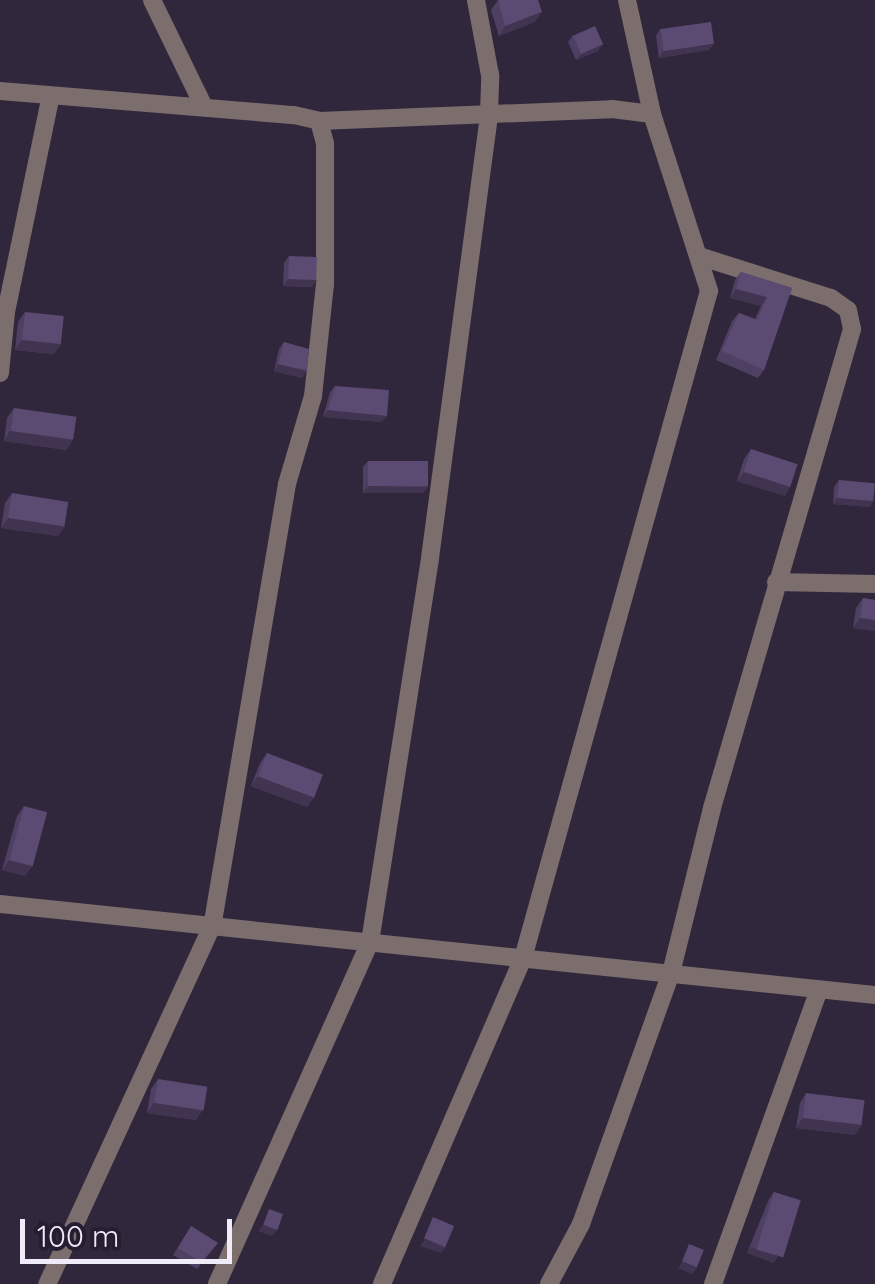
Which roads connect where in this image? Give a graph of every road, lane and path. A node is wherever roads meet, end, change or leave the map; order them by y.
1 (152, 0) edge
2 (476, 0) edge
3 (627, 0) edge
4 (0, 91) edge
5 (50, 98) junction
6 (204, 107) junction
7 (488, 113) junction
8 (652, 114) junction
9 (319, 122) junction
10 (702, 257) junction
11 (0, 373) edge
12 (776, 582) junction
13 (875, 584) edge
14 (0, 904) edge
15 (212, 926) junction
16 (370, 942) junction
17 (523, 958) junction
18 (670, 973) junction
19 (819, 988) junction
20 (875, 995) edge
21 (46, 1284) edge
22 (217, 1284) edge
23 (382, 1284) edge
24 (550, 1284) edge
25 (713, 1284) edge

1 - 6 street
2 - 7 street
3 - 8 street
4 - 5 street
5 - 6 street
5 - 11 street
6 - 9 street
7 - 8 street
7 - 9 street
7 - 16 street
8 - 10 street
9 - 15 street
10 - 12 street
10 - 17 street
12 - 13 street
12 - 18 street
14 - 15 street
15 - 16 street
15 - 21 street
16 - 17 street
16 - 22 street
17 - 18 street
17 - 23 street
18 - 19 street
18 - 24 street
19 - 20 street
19 - 25 street

